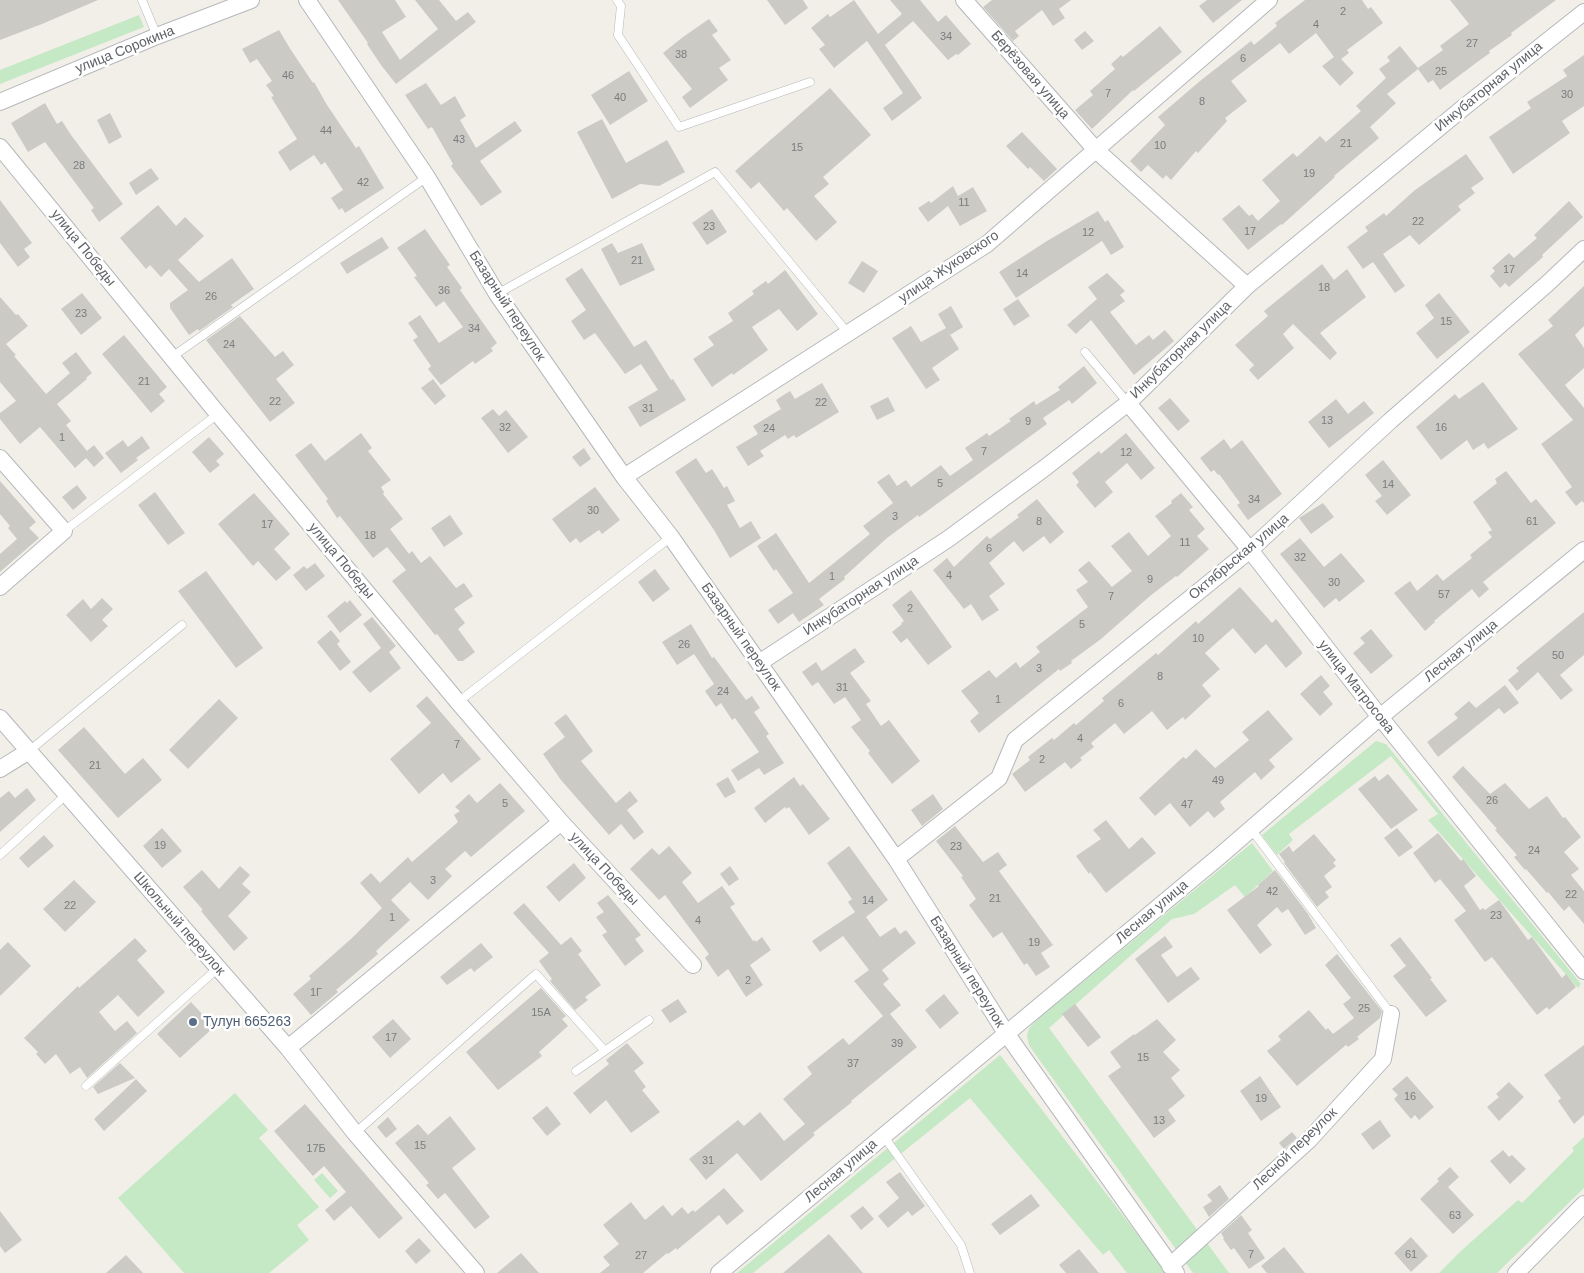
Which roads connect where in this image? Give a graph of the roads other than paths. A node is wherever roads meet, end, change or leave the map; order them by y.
1 (142, 0) edge
2 (251, 0) edge
3 (307, 0) edge
4 (617, 0) edge
5 (964, 0) edge
6 (1269, 0) edge
7 (1584, 12) edge
8 (158, 36) junction
9 (810, 82) dead end
10 (0, 102) edge
11 (0, 146) edge
12 (1096, 150) junction
13 (427, 177) junction
14 (1584, 249) edge
15 (1247, 286) junction
16 (497, 294) junction
17 (848, 333) junction
18 (1085, 352) dead end
19 (172, 357) junction
20 (1128, 403) junction
21 (218, 414) junction
22 (0, 458) edge
23 (624, 477) junction
24 (64, 531) junction
25 (671, 537) junction
26 (1250, 550) junction
27 (1584, 550) edge
28 (0, 587) edge
29 (182, 625) dead end
30 (759, 663) junction
31 (458, 702) junction
32 (1380, 717) junction
33 (0, 718) edge
34 (29, 751) junction
35 (0, 769) edge
36 (67, 794) junction
37 (561, 822) junction
38 (1251, 829) junction
39 (0, 854) edge
40 (896, 859) junction
41 (693, 965) dead end
42 (218, 968) junction
43 (1584, 971) edge
44 (1391, 1014) joint
45 (649, 1020) dead end
46 (1006, 1033) junction
47 (288, 1048) junction
48 (604, 1050) junction
49 (576, 1071) dead end
50 (86, 1086) dead end
51 (355, 1133) junction
52 (883, 1135) junction
53 (1584, 1204) edge
54 (1173, 1270) edge
55 (476, 1273) edge
56 (718, 1273) edge
57 (970, 1273) edge
58 (1516, 1273) edge

1 - 8 lane
2 - 8 street, улица Сорокина
3 - 13 street, Базарный переулок
4 - 9 lane
5 - 12 street, Берёзовая улица
6 - 12 street, улица Жуковского
7 - 15 street, Инкубаторная улица
8 - 10 street, улица Сорокина
11 - 19 street, улица Победы
12 - 15 street, Берёзовая улица
12 - 17 street, улица Жуковского
13 - 16 street, Базарный переулок
13 - 19 lane
14 - 26 street, Октябрьская улица
15 - 20 street, Инкубаторная улица
16 - 17 lane
16 - 23 street, Базарный переулок
17 - 23 street, улица Жуковского
18 - 20 lane
19 - 21 street, улица Победы
20 - 26 street, улица Матросова
20 - 30 street, Инкубаторная улица
21 - 24 lane
21 - 31 street, улица Победы
22 - 24 street
23 - 25 street, Базарный переулок
24 - 28 street
25 - 30 street, Базарный переулок
25 - 31 lane
26 - 32 street, улица Матросова
26 - 40 street, Октябрьская улица
27 - 32 street, Лесная улица
29 - 34 lane
30 - 40 street, Базарный переулок
31 - 37 street, улица Победы
32 - 38 street, Лесная улица
32 - 43 street, улица Матросова
33 - 34 street, Школьный переулок
34 - 35 street
34 - 36 street, Школьный переулок
36 - 39 lane
36 - 42 street, Школьный переулок
37 - 41 street, улица Победы
37 - 47 street
38 - 44 lane
38 - 46 street, Лесная улица
40 - 46 street, Базарный переулок
42 - 47 street, Школьный переулок
42 - 50 lane
44 - 54 street, Лесной переулок
45 - 48 lane
46 - 52 street, Лесная улица
46 - 54 street, Базарный переулок
47 - 51 street, Школьный переулок
48 - 49 lane
48 - 51 lane
51 - 55 street, Школьный переулок
52 - 56 street, Лесная улица
52 - 57 lane
53 - 58 street

